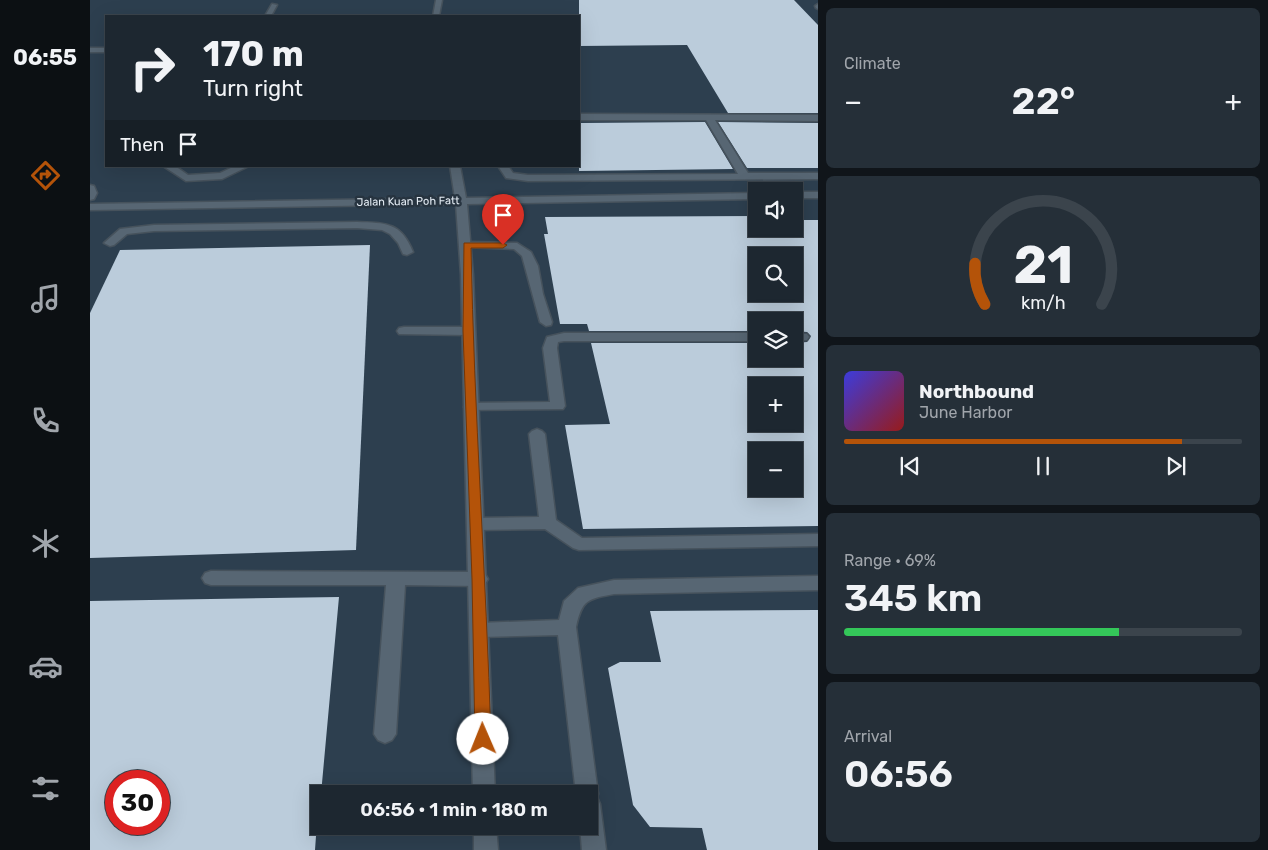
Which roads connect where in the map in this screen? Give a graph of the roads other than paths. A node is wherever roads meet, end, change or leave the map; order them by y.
1 (439, 0) edge
2 (274, 5) dead end
3 (269, 15) edge
4 (436, 15) edge
5 (90, 50) edge
6 (105, 50) edge
7 (580, 117) edge
8 (708, 118) junction
9 (818, 118) edge
10 (170, 167) edge
11 (242, 167) edge
12 (455, 167) edge
13 (503, 167) edge
14 (745, 176) junction
15 (818, 176) edge
16 (90, 188) edge
17 (803, 195) edge
18 (818, 195) edge
19 (748, 196) edge
20 (90, 197) edge
21 (462, 200) junction
22 (90, 207) edge
23 (110, 243) dead end
24 (467, 245) junction
25 (407, 252) dead end
26 (546, 322) dead end
27 (468, 331) junction
28 (404, 332) dead end
29 (748, 337) edge
30 (471, 407) junction
31 (537, 434) dead end
32 (548, 523) junction
33 (476, 524) junction
34 (818, 540) edge
35 (211, 578) dead end
36 (396, 578) junction
37 (479, 579) junction
38 (818, 583) edge
39 (567, 627) junction
40 (480, 630) junction
41 (385, 734) dead end
42 (484, 785) edge
43 (587, 785) edge
44 (485, 835) edge
45 (592, 835) edge
46 (486, 850) edge
47 (594, 850) edge

1 - 4 street
2 - 3 street
5 - 6 street
7 - 8 street
8 - 9 street
8 - 14 street
10 - 11 street
12 - 21 street
13 - 14 street
14 - 15 street
16 - 20 street
17 - 18 street
19 - 21 street, Jalan Kuan Poh Fatt
21 - 22 street, Jalan Kuan Poh Fatt
21 - 24 street
23 - 25 street
24 - 26 street
24 - 27 street
27 - 28 street
27 - 30 street
29 - 30 street
30 - 33 street
31 - 32 street
32 - 33 street
32 - 34 street
33 - 37 street
35 - 36 street
36 - 37 street
36 - 41 street
37 - 40 street
38 - 39 street
39 - 40 street
39 - 43 street
40 - 42 street
44 - 46 street
45 - 47 street

